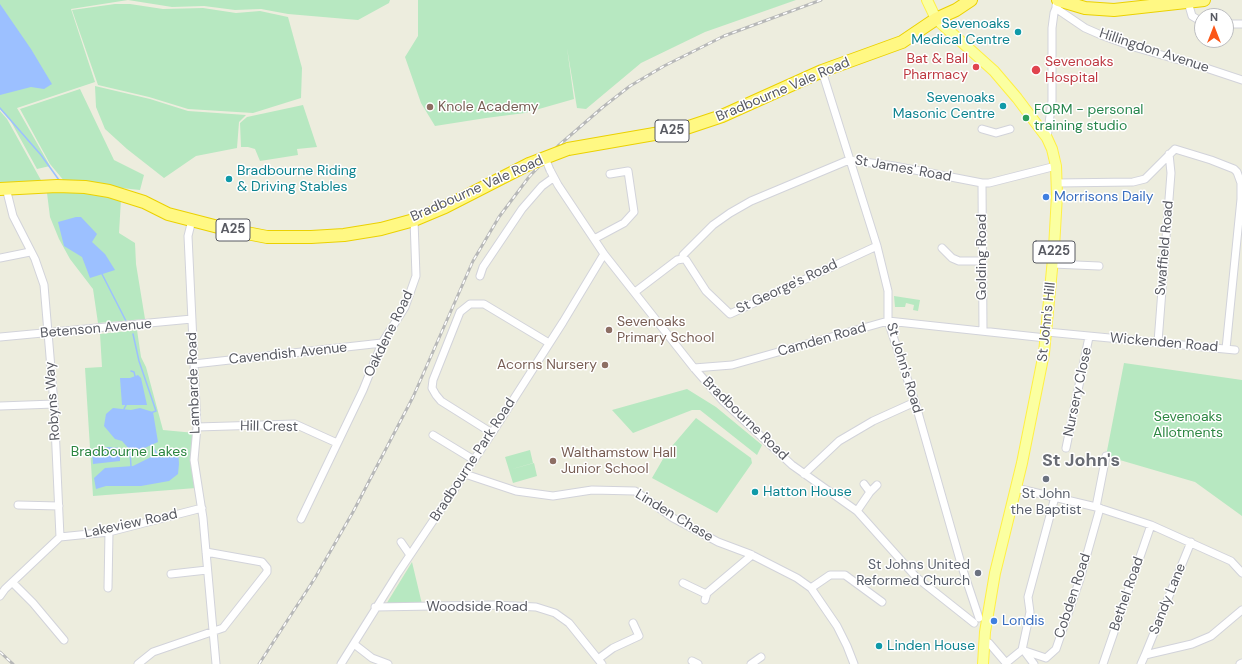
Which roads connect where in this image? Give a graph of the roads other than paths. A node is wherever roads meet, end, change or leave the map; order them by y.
1 (927, 0) edge
2 (971, 0) edge
3 (1204, 0) edge
4 (1188, 2) junction
5 (1057, 3) edge
6 (1154, 3) edge
7 (1194, 17) edge
8 (936, 19) junction
9 (822, 71) junction
10 (1242, 80) edge
11 (982, 129) dead end
12 (1010, 130) dead end
13 (1047, 138) junction
14 (1169, 154) junction
15 (545, 158) junction
16 (849, 160) junction
17 (1056, 166) junction
18 (610, 174) dead end
19 (553, 178) junction
20 (982, 183) junction
21 (1057, 183) junction
22 (3, 188) edge
23 (1241, 199) edge
24 (192, 220) junction
25 (414, 220) junction
26 (594, 240) junction
27 (877, 246) junction
28 (942, 248) dead end
29 (30, 252) junction
30 (604, 254) junction
31 (0, 258) edge
32 (683, 258) junction
33 (981, 261) junction
34 (1053, 264) junction
35 (1100, 266) dead end
36 (480, 276) dead end
37 (636, 292) junction
38 (192, 319) junction
39 (888, 321) junction
40 (983, 331) junction
41 (48, 334) junction
42 (1047, 335) junction
43 (0, 337) edge
44 (1089, 337) junction
45 (1158, 342) junction
46 (382, 343) junction
47 (549, 343) junction
48 (1226, 349) junction
49 (1235, 350) dead end
50 (194, 364) junction
51 (694, 368) junction
52 (915, 402) junction
53 (54, 404) junction
54 (0, 406) edge
55 (197, 427) junction
56 (492, 433) junction
57 (433, 435) dead end
58 (337, 442) junction
59 (1066, 448) dead end
60 (1106, 456) dead end
61 (474, 460) junction
62 (466, 474) junction
63 (804, 474) junction
64 (864, 484) dead end
65 (877, 486) dead end
66 (1016, 488) junction
67 (870, 492) junction
68 (1055, 497) junction
69 (18, 504) dead end
70 (59, 506) junction
71 (202, 508) junction
72 (1098, 508) junction
73 (857, 511) junction
74 (301, 519) dead end
75 (1151, 525) junction
76 (109, 532) junction
77 (60, 537) junction
78 (401, 542) dead end
79 (1191, 542) junction
80 (206, 552) junction
81 (410, 555) junction
82 (752, 555) junction
83 (207, 570) junction
84 (1242, 573) edge
85 (170, 574) dead end
86 (13, 583) junction
87 (683, 583) dead end
88 (3, 587) edge
89 (108, 588) dead end
90 (811, 588) junction
91 (0, 596) edge
92 (882, 602) dead end
93 (375, 607) junction
94 (1242, 610) edge
95 (980, 620) junction
96 (633, 623) dead end
97 (213, 631) junction
98 (985, 636) junction
99 (64, 640) dead end
100 (354, 644) junction
101 (1024, 651) junction
102 (1145, 655) junction
103 (761, 657) dead end
104 (600, 662) edge
105 (1006, 663) edge
106 (138, 664) edge
107 (216, 664) edge
108 (341, 664) edge
109 (388, 664) edge
110 (751, 664) edge
111 (854, 664) edge
112 (983, 664) edge
113 (1034, 664) edge
114 (1102, 664) edge
115 (1140, 664) edge

1 - 8 main road, A225
2 - 8 highway, A25
3 - 4 highway
4 - 6 highway
4 - 7 street
5 - 6 highway
5 - 10 street, Hillingdon Avenue
5 - 13 street
8 - 9 highway, Bradbourne Vale Road / A25
8 - 13 main road, St John's Hill / A225
9 - 15 highway, Bradbourne Vale Road / A25, bridge
9 - 16 street, St John's Road
11 - 12 street
13 - 17 main road, St John's Hill / A225
14 - 21 street
14 - 23 street, Wickenden Road
14 - 45 street, Swaffield Road
15 - 19 street, Bradbourne Road, bridge
15 - 25 highway, Bradbourne Vale Road / A25, bridge
16 - 20 street, St James' Road
16 - 27 street, St John's Road
16 - 32 street, St James' Road
17 - 20 street, St James' Road
17 - 21 main road, St John's Hill / A225
18 - 26 street
19 - 26 street, Bradbourne Road
19 - 36 street
20 - 33 street, Golding Road
21 - 34 main road, St John's Hill / A225
22 - 24 highway, Bradbourne Vale Road / A25
22 - 29 street, Robyns Way
23 - 48 street, Wickenden Road
24 - 25 highway, Bradbourne Vale Road / A25
24 - 38 street, Lambarde Road
25 - 46 street, Oakdene Road
26 - 30 street, Bradbourne Road
27 - 32 street, St George's Road
27 - 39 street, St John's Road
28 - 33 street
29 - 31 street
29 - 41 street, Robyns Way
30 - 37 street, Bradbourne Road
30 - 47 street, Bradbourne Park Road
32 - 37 street
33 - 40 street, Golding Road
34 - 35 street
34 - 42 main road, St John's Hill / A225
37 - 51 street, Bradbourne Road
38 - 41 street, Betenson Avenue
38 - 50 street, Lambarde Road
39 - 40 street, Camden Road
39 - 51 street, Camden Road
39 - 52 street, St John's Road
40 - 42 street, Camden Road
41 - 43 street, Betenson Avenue
41 - 53 street, Robyns Way
42 - 44 street, Wickenden Road
42 - 66 main road, St John's Hill / A225
44 - 45 street, Wickenden Road
44 - 59 street, Nursery Close
45 - 48 street, Wickenden Road
46 - 50 street, Cavendish Avenue
46 - 58 street, Oakdene Road
47 - 56 street, Bradbourne Park Road
47 - 56 street
48 - 49 street
50 - 55 street, Lambarde Road
51 - 63 street, Bradbourne Road
52 - 63 street
52 - 95 street, St John's Road
53 - 54 street
53 - 70 street, Robyns Way
55 - 58 street, Hill Crest
55 - 71 street, Lambarde Road
56 - 61 street, Bradbourne Park Road
57 - 61 street
58 - 74 street, Oakdene Road
60 - 72 street
61 - 62 street, Bradbourne Park Road
62 - 81 street, Bradbourne Park Road
62 - 82 street, Linden Chase
63 - 73 street, Bradbourne Road
64 - 67 street
65 - 67 street
66 - 68 street
66 - 95 main road, St John's Hill / A225
67 - 73 street
68 - 72 street
68 - 101 street
69 - 70 street
70 - 77 street, Robyns Way
71 - 76 street, Lakeview Road
71 - 80 street, Lambarde Road
72 - 75 street
72 - 101 street, Cobden Road
73 - 95 street, Bradbourne Road
75 - 79 street
75 - 114 street, Bethel Road
76 - 77 street, Lakeview Road
76 - 89 street
77 - 86 street
78 - 81 street
79 - 84 street
79 - 102 street, Sandy Lane
80 - 83 street, Lambarde Road
80 - 97 street
81 - 93 street, Bradbourne Park Road
82 - 87 street
82 - 90 street, Linden Chase
83 - 85 street
83 - 97 street, Lambarde Road
86 - 88 street
86 - 99 street
88 - 91 street
90 - 92 street
90 - 111 street, Linden Chase
93 - 100 street, Bradbourne Park Road
93 - 104 street, Woodside Road
94 - 102 street
95 - 98 main road, St John's Hill / A225
96 - 104 street
97 - 106 street
97 - 107 street, Lambarde Road
98 - 105 street
98 - 112 main road, A225
100 - 108 street, Bradbourne Park Road
100 - 109 street
101 - 105 street
101 - 113 street
102 - 115 street, Sandy Lane
103 - 110 street

